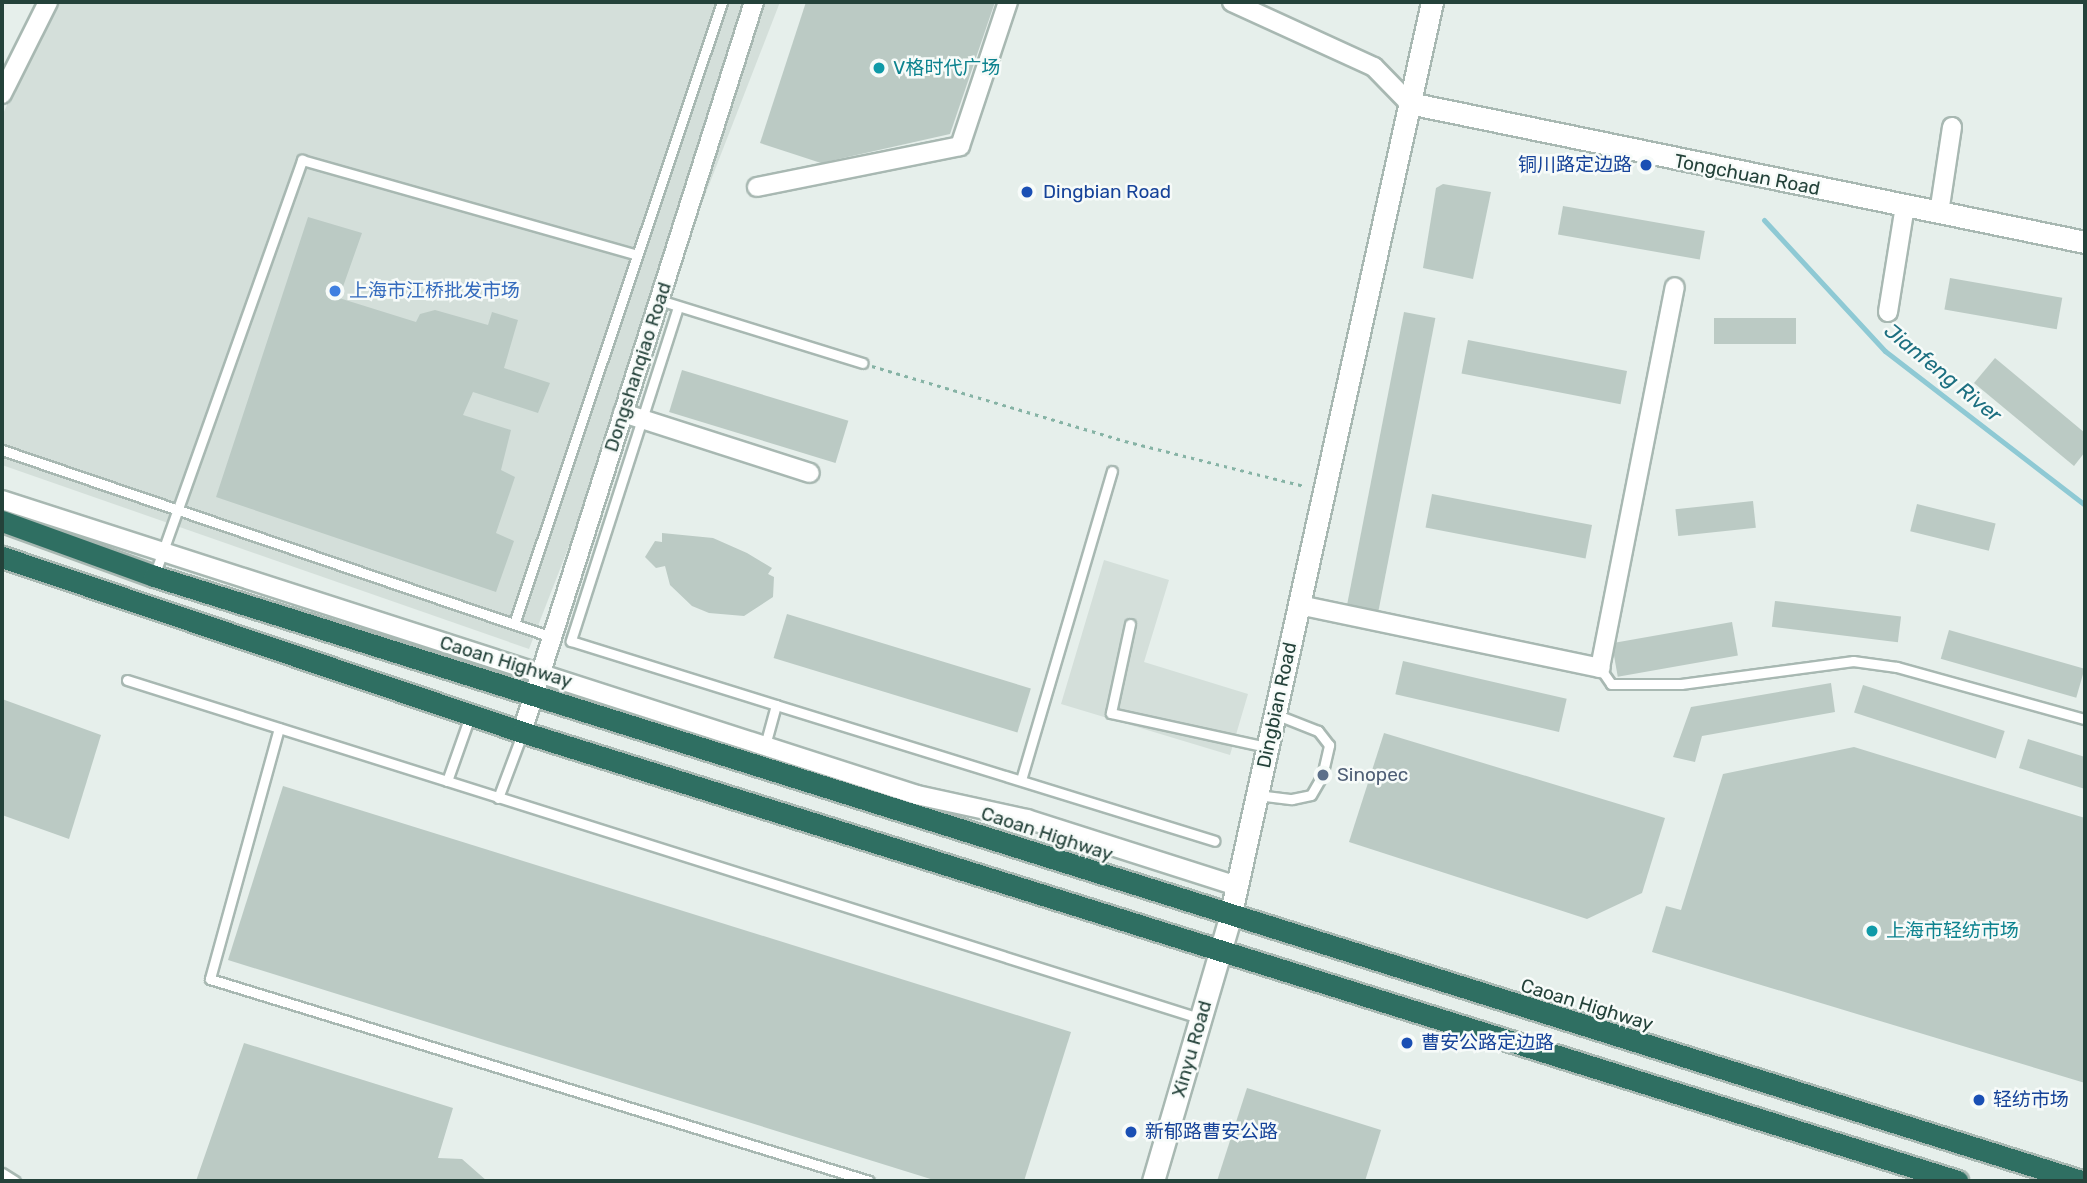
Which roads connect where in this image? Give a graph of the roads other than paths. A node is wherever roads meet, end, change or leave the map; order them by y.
1 (48, 2) edge
2 (722, 2) edge
3 (754, 2) edge
4 (1008, 2) edge
5 (1232, 2) edge
6 (1432, 2) edge
7 (2, 94) edge
8 (1409, 103) junction
9 (1952, 127) dead end
10 (757, 187) dead end
11 (1905, 206) junction
12 (1938, 212) junction
13 (2085, 242) edge
14 (637, 255) junction
15 (1675, 287) dead end
16 (659, 300) junction
17 (678, 307) junction
18 (1888, 312) dead end
19 (862, 363) road end
20 (623, 413) junction
21 (642, 419) junction
22 (2, 450) edge
23 (1112, 471) dead end
24 (810, 473) dead end
25 (2, 500) edge
26 (179, 513) junction
27 (2, 521) edge
28 (162, 555) junction
29 (2, 557) edge
30 (154, 576) junction
31 (1299, 605) junction
32 (514, 624) junction
33 (1130, 624) dead end
34 (552, 637) junction
35 (1600, 668) junction
36 (127, 680) dead end
37 (537, 684) junction
38 (776, 705) junction
39 (471, 714) junction
40 (1275, 714) junction
41 (2085, 719) edge
42 (279, 728) junction
43 (522, 732) junction
44 (765, 745) junction
45 (1267, 747) junction
46 (760, 767) junction
47 (1021, 780) junction
48 (447, 781) junction
49 (1257, 795) junction
50 (498, 798) junction
51 (1214, 841) dead end
52 (1237, 886) junction
53 (1230, 917) junction
54 (1221, 950) junction
55 (1201, 1019) junction
56 (2, 1173) edge
57 (15, 1181) edge
58 (869, 1181) edge
59 (1153, 1181) edge
60 (1957, 1181) edge
61 (2081, 1181) edge

1 - 7 street
2 - 14 lane
3 - 16 street, Dongshanqiao Road
4 - 10 street
5 - 8 street
6 - 8 street, Dingbian Road
8 - 11 street, Tongchuan Road
8 - 31 street, Dingbian Road
9 - 12 street
11 - 12 street, Tongchuan Road
11 - 18 street
12 - 13 street, Tongchuan Road
14 - 26 lane
14 - 32 lane
15 - 35 street
16 - 17 lane
16 - 20 street, Dongshanqiao Road
17 - 19 lane
17 - 21 lane
20 - 21 street
20 - 34 street, Dongshanqiao Road
21 - 24 street
21 - 38 lane
22 - 26 lane
23 - 47 lane
25 - 28 street
26 - 28 lane
26 - 32 lane
27 - 30 highway, Caoan Highway
28 - 30 lane
28 - 37 street
29 - 39 highway
30 - 37 highway, Caoan Highway
31 - 35 street
31 - 40 street, Dingbian Road
32 - 34 lane
33 - 45 lane
34 - 37 street, Dongshanqiao Road
35 - 41 lane
36 - 42 lane
37 - 43 street, Dongshanqiao Road
37 - 44 street
37 - 46 highway, Caoan Highway
38 - 44 lane
38 - 47 lane
39 - 43 highway
39 - 48 lane
40 - 45 street, Dingbian Road
40 - 49 lane
42 - 48 lane
42 - 58 lane
43 - 50 lane
43 - 54 highway
44 - 46 lane
44 - 52 street
45 - 49 street, Dingbian Road
46 - 53 highway, Caoan Highway
47 - 51 lane
48 - 50 lane
49 - 52 street, Dingbian Road
50 - 55 lane
52 - 53 street, Dingbian Road
53 - 54 street, Xinyu Road
53 - 61 highway, Caoan Highway
54 - 55 street, Xinyu Road
54 - 60 highway
55 - 59 street, Xinyu Road
56 - 57 lane

